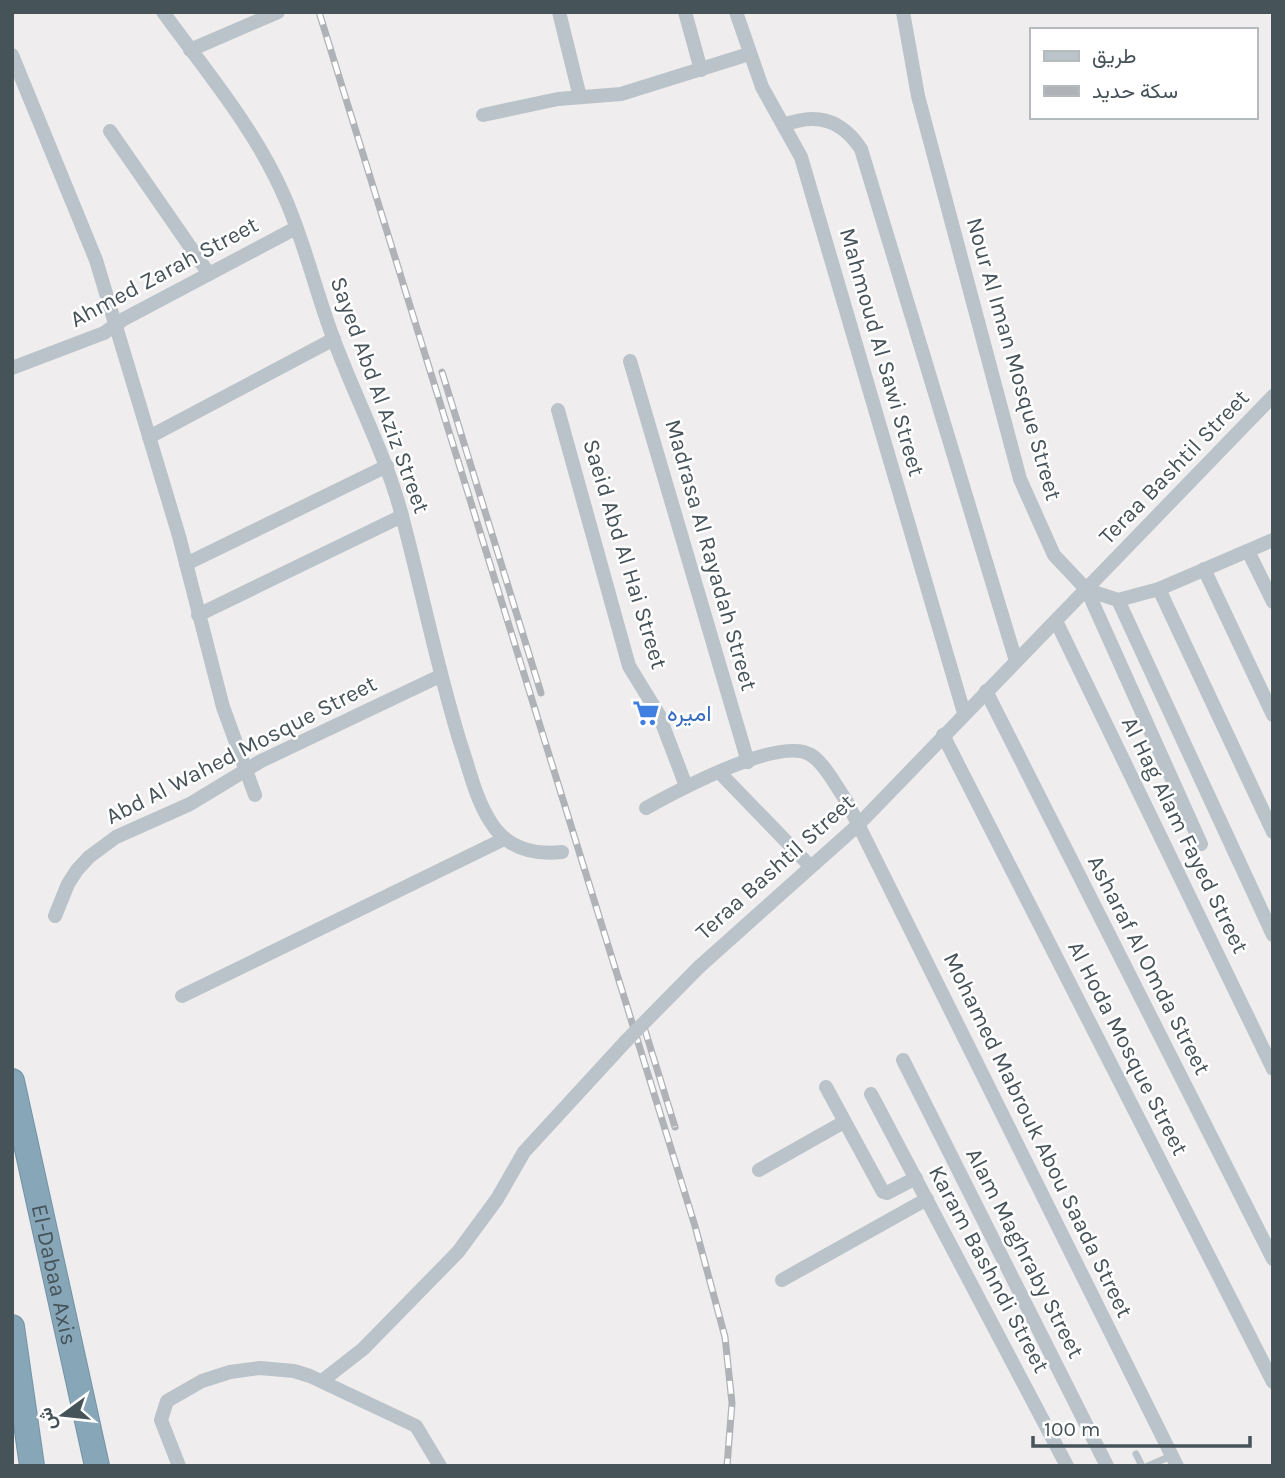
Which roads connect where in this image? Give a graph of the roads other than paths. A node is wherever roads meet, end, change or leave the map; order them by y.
1 (163, 12) edge
2 (278, 12) edge
3 (559, 12) edge
4 (685, 12) edge
5 (736, 12) edge
6 (897, 12) edge
7 (903, 12) edge
8 (906, 40) junction
9 (190, 50) junction
10 (749, 54) junction
11 (12, 55) edge
12 (701, 70) junction
13 (580, 97) junction
14 (483, 115) dead end
15 (785, 125) junction
16 (110, 131) dead end
17 (296, 228) junction
18 (209, 274) junction
19 (115, 326) junction
20 (334, 339) junction
21 (630, 361) dead end
22 (12, 368) edge
23 (1273, 396) edge
24 (558, 410) dead end
25 (149, 437) junction
26 (387, 466) junction
27 (402, 516) junction
28 (1273, 540) edge
29 (1248, 551) junction
30 (186, 564) junction
31 (1204, 569) junction
32 (1159, 589) junction
33 (1087, 590) junction
34 (1118, 600) junction
35 (1273, 602) edge
36 (198, 615) junction
37 (1056, 621) junction
38 (1016, 661) junction
39 (440, 676) junction
40 (986, 691) junction
41 (964, 712) junction
42 (1273, 715) edge
43 (943, 735) junction
44 (748, 762) junction
45 (245, 769) junction
46 (720, 773) junction
47 (686, 786) junction
48 (256, 795) dead end
49 (646, 808) dead end
50 (858, 825) junction
51 (1273, 832) edge
52 (504, 839) junction
53 (1201, 844) dead end
54 (562, 852) dead end
55 (810, 866) junction
56 (55, 916) dead end
57 (1273, 934) edge
58 (182, 996) dead end
59 (903, 1060) dead end
60 (1273, 1069) edge
61 (12, 1082) edge
62 (826, 1087) dead end
63 (871, 1094) dead end
64 (844, 1122) junction
65 (759, 1170) dead end
66 (916, 1178) junction
67 (927, 1199) junction
68 (1273, 1259) edge
69 (782, 1280) dead end
70 (12, 1327) edge
71 (321, 1381) junction
72 (1273, 1382) edge
73 (1136, 1454) dead end
74 (1175, 1461) edge
75 (32, 1466) edge
76 (97, 1466) edge
77 (179, 1466) edge
78 (440, 1466) edge
79 (1067, 1466) edge
80 (1107, 1466) edge
81 (1142, 1466) edge
82 (1148, 1466) edge

1 - 9 street, Sayed Abd Al Aziz Street
2 - 9 street
3 - 13 street
4 - 12 street
5 - 10 street, Mahmoud Al Sawi Street
6 - 8 street
7 - 8 street, Nour Al Iman Mosque Street
8 - 33 street, Nour Al Iman Mosque Street
9 - 17 street, Sayed Abd Al Aziz Street
10 - 12 street
10 - 15 street, Mahmoud Al Sawi Street
11 - 19 street
12 - 13 street
13 - 14 street
15 - 38 street
15 - 41 street, Mahmoud Al Sawi Street
16 - 18 street
17 - 18 street, Ahmed Zarah Street
17 - 20 street, Sayed Abd Al Aziz Street
18 - 19 street, Ahmed Zarah Street
19 - 22 street, Ahmed Zarah Street
19 - 25 street
20 - 25 street
20 - 26 street, Sayed Abd Al Aziz Street
21 - 44 street, Madrasa Al Rayadah Street
23 - 33 street, Teraa Bashtil Street
24 - 47 street, Saeid Abd Al Hai Street
25 - 30 street
26 - 27 street, Sayed Abd Al Aziz Street
26 - 30 street
27 - 36 street
27 - 39 street, Sayed Abd Al Aziz Street
28 - 29 street
29 - 31 street
29 - 35 street
30 - 36 street
31 - 32 street
31 - 42 street
32 - 34 street
32 - 51 street
33 - 34 street, Nour Al Iman Mosque Street
33 - 37 street, Teraa Bashtil Street
33 - 53 street
34 - 57 street
36 - 45 street
37 - 38 street, Teraa Bashtil Street
37 - 60 street, Al Hag Alam Fayed Street
38 - 40 street, Teraa Bashtil Street
39 - 45 street, Abd Al Wahed Mosque Street
39 - 52 street, Sayed Abd Al Aziz Street
40 - 41 street, Teraa Bashtil Street
40 - 68 street, Asharaf Al Omda Street
41 - 43 street, Teraa Bashtil Street
43 - 50 street, Teraa Bashtil Street
43 - 72 street, Al Hoda Mosque Street
44 - 46 street
44 - 50 street
45 - 48 street
45 - 56 street, Abd Al Wahed Mosque Street
46 - 47 street
46 - 55 street
47 - 49 street
50 - 55 street, Teraa Bashtil Street
50 - 74 street, Mohamed Mabrouk Abou Saada Street
52 - 54 street
52 - 58 street
55 - 71 street, Teraa Bashtil Street, bridge
59 - 80 street, Alam Maghraby Street
61 - 76 highway, El-Dabaa Axis
62 - 64 street
63 - 66 street, Karam Bashndi Street
64 - 65 street
64 - 66 street
66 - 67 street, Karam Bashndi Street
67 - 69 street
67 - 79 street, Karam Bashndi Street
70 - 75 highway
71 - 77 street
71 - 78 street
73 - 81 lane
74 - 82 lane

